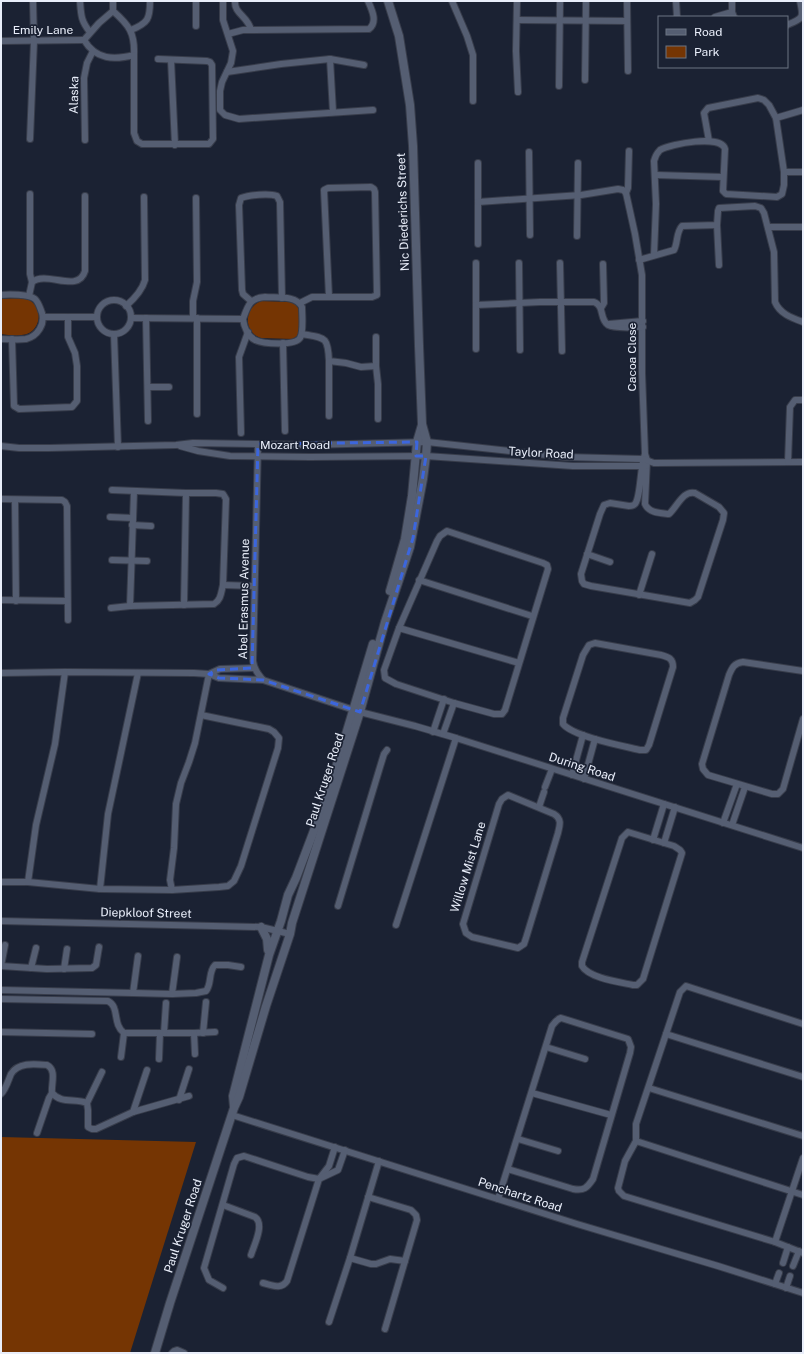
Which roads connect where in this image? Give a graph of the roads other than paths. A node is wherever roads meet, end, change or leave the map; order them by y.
1 (33, 1) edge
2 (80, 1) edge
3 (113, 1) edge
4 (150, 1) edge
5 (157, 1) edge
6 (196, 1) edge
7 (223, 1) edge
8 (235, 1) edge
9 (368, 1) edge
10 (388, 1) edge
11 (452, 1) edge
12 (517, 1) edge
13 (560, 1) edge
14 (586, 1) edge
15 (627, 1) edge
16 (676, 1) edge
17 (732, 1) edge
18 (800, 1) edge
19 (113, 11) junction
20 (733, 15) edge
21 (677, 16) edge
22 (517, 20) junction
23 (559, 21) junction
24 (585, 21) junction
25 (627, 21) junction
26 (788, 25) edge
27 (196, 26) dead end
28 (131, 30) junction
29 (251, 30) junction
30 (90, 32) junction
31 (228, 34) junction
32 (34, 40) junction
33 (84, 40) junction
34 (1, 41) edge
35 (93, 51) junction
36 (134, 55) junction
37 (158, 59) dead end
38 (330, 59) junction
39 (171, 60) junction
40 (364, 65) dead end
41 (628, 70) dead end
42 (227, 72) junction
43 (585, 80) dead end
44 (558, 86) dead end
45 (518, 92) dead end
46 (473, 101) dead end
47 (373, 110) dead end
48 (803, 110) edge
49 (333, 112) junction
50 (776, 118) junction
51 (30, 139) dead end
52 (84, 140) dead end
53 (710, 141) junction
54 (175, 145) junction
55 (629, 151) dead end
56 (529, 152) dead end
57 (478, 163) dead end
58 (578, 163) dead end
59 (784, 172) junction
60 (803, 172) edge
61 (656, 176) junction
62 (723, 177) junction
63 (626, 193) junction
64 (30, 194) dead end
65 (85, 196) dead end
66 (144, 196) dead end
67 (578, 196) junction
68 (196, 198) dead end
69 (529, 199) junction
70 (478, 202) junction
71 (717, 225) junction
72 (768, 227) junction
73 (803, 227) edge
74 (530, 235) dead end
75 (577, 236) dead end
76 (478, 244) dead end
77 (654, 255) junction
78 (639, 260) junction
79 (476, 263) dead end
80 (519, 263) dead end
81 (560, 263) dead end
82 (603, 264) dead end
83 (719, 265) dead end
84 (32, 282) junction
85 (1, 295) edge
86 (29, 296) junction
87 (329, 297) junction
88 (282, 298) junction
89 (251, 301) junction
90 (561, 302) junction
91 (300, 303) junction
92 (519, 303) junction
93 (476, 305) junction
94 (126, 306) junction
95 (601, 308) junction
96 (43, 317) junction
97 (68, 317) junction
98 (97, 317) junction
99 (131, 318) junction
100 (146, 318) junction
101 (195, 318) junction
102 (243, 319) junction
103 (803, 322) edge
104 (643, 324) junction
105 (248, 332) junction
106 (114, 334) junction
107 (302, 334) junction
108 (376, 337) dead end
109 (1, 338) edge
110 (12, 339) junction
111 (283, 343) junction
112 (476, 349) dead end
113 (520, 350) dead end
114 (562, 351) dead end
115 (329, 361) junction
116 (376, 366) junction
117 (148, 387) junction
118 (169, 387) dead end
119 (803, 400) edge
120 (197, 414) dead end
121 (329, 416) dead end
122 (378, 419) dead end
123 (148, 421) dead end
124 (422, 424) junction
125 (285, 431) dead end
126 (241, 433) dead end
127 (417, 442) junction
128 (427, 442) junction
129 (258, 444) junction
130 (176, 445) junction
131 (1, 446) edge
132 (118, 447) junction
133 (258, 456) junction
134 (416, 456) junction
135 (426, 456) junction
136 (645, 457) junction
137 (788, 462) junction
138 (803, 462) edge
139 (654, 463) junction
140 (645, 466) junction
141 (112, 490) dead end
142 (134, 491) junction
143 (186, 493) junction
144 (1, 499) edge
145 (15, 500) junction
146 (110, 517) dead end
147 (133, 518) junction
148 (132, 525) junction
149 (151, 526) dead end
150 (587, 554) junction
151 (652, 554) dead end
152 (112, 560) dead end
153 (131, 560) junction
154 (147, 561) dead end
155 (610, 562) dead end
156 (419, 580) junction
157 (223, 585) junction
158 (254, 586) junction
159 (638, 595) junction
160 (1, 600) edge
161 (16, 601) junction
162 (67, 601) junction
163 (184, 604) junction
164 (130, 606) junction
165 (111, 608) dead end
166 (532, 616) junction
167 (68, 620) dead end
168 (399, 628) junction
169 (519, 664) junction
170 (254, 668) junction
171 (803, 671) edge
172 (65, 672) junction
173 (1, 673) edge
174 (138, 673) junction
175 (209, 674) junction
176 (263, 680) junction
177 (444, 700) junction
178 (454, 703) junction
179 (357, 711) junction
180 (201, 715) junction
181 (803, 719) edge
182 (433, 732) junction
183 (443, 734) junction
184 (583, 735) junction
185 (456, 738) junction
186 (595, 739) junction
187 (388, 750) dead end
188 (552, 769) junction
189 (572, 775) junction
190 (584, 779) junction
191 (737, 784) junction
192 (745, 786) junction
193 (664, 804) junction
194 (539, 807) junction
195 (675, 808) junction
196 (723, 823) junction
197 (732, 826) junction
198 (653, 840) junction
199 (664, 843) junction
200 (803, 848) edge
201 (1, 882) edge
202 (28, 882) junction
203 (100, 889) junction
204 (172, 890) junction
205 (338, 906) dead end
206 (1, 921) edge
207 (396, 925) dead end
208 (261, 927) junction
209 (277, 930) junction
210 (290, 934) junction
211 (5, 945) dead end
212 (36, 948) dead end
213 (99, 948) dead end
214 (67, 949) dead end
215 (269, 955) junction
216 (138, 956) dead end
217 (177, 958) dead end
218 (1, 966) edge
219 (241, 967) dead end
220 (31, 968) junction
221 (64, 969) junction
222 (1, 990) edge
223 (133, 993) junction
224 (172, 994) junction
225 (1, 999) edge
226 (206, 1002) dead end
227 (166, 1003) dead end
228 (803, 1024) edge
229 (1, 1032) edge
230 (215, 1032) dead end
231 (124, 1033) junction
232 (162, 1033) junction
233 (194, 1033) junction
234 (203, 1033) junction
235 (92, 1034) dead end
236 (666, 1034) junction
237 (546, 1047) junction
238 (195, 1054) dead end
239 (121, 1057) dead end
240 (159, 1059) dead end
241 (585, 1059) dead end
242 (189, 1069) dead end
243 (147, 1070) dead end
244 (102, 1072) dead end
245 (803, 1078) edge
246 (649, 1088) junction
247 (52, 1093) junction
248 (532, 1093) junction
249 (1, 1094) edge
250 (189, 1096) dead end
251 (179, 1100) junction
252 (87, 1103) junction
253 (233, 1111) junction
254 (133, 1112) junction
255 (611, 1115) junction
256 (37, 1133) dead end
257 (803, 1136) edge
258 (518, 1139) junction
259 (636, 1141) junction
260 (335, 1147) junction
261 (344, 1150) junction
262 (558, 1151) dead end
263 (803, 1158) edge
264 (379, 1161) junction
265 (508, 1169) junction
266 (319, 1179) junction
267 (792, 1191) junction
268 (803, 1195) edge
269 (368, 1197) junction
270 (498, 1199) junction
271 (223, 1205) junction
272 (775, 1242) junction
273 (788, 1247) junction
274 (801, 1252) edge
275 (251, 1255) dead end
276 (350, 1258) junction
277 (405, 1261) junction
278 (783, 1263) dead end
279 (794, 1266) dead end
280 (779, 1273) dead end
281 (790, 1276) dead end
282 (263, 1283) dead end
283 (775, 1284) junction
284 (223, 1288) dead end
285 (786, 1288) junction
286 (803, 1293) edge
287 (329, 1322) dead end
288 (385, 1329) dead end
289 (155, 1353) edge
290 (172, 1353) edge
291 (184, 1353) edge

1 - 32 street
2 - 30 street
3 - 19 street
4 - 5 street
4 - 28 street
6 - 27 street
7 - 31 street
8 - 29 street
9 - 29 street
10 - 124 street, Nic Diederichs Street
11 - 46 street
12 - 22 street
13 - 23 street
14 - 24 street
15 - 25 street
16 - 21 street
17 - 20 street
18 - 26 street
19 - 28 street
19 - 30 street, Emily Lane
22 - 23 street
22 - 45 street
23 - 24 street
23 - 44 street
24 - 25 street
24 - 43 street
25 - 41 street
28 - 36 street
29 - 31 street
30 - 33 street, Emily Lane
31 - 42 street
32 - 33 street, Emily Lane
32 - 34 street, Emily Lane
32 - 51 street
33 - 35 street, Emily Lane
35 - 36 street
35 - 52 street, Alaska
36 - 54 street
37 - 39 street
38 - 40 street
38 - 42 street
38 - 49 street
39 - 54 street
39 - 54 street
42 - 49 street
47 - 49 street
48 - 50 street
50 - 53 street
50 - 59 street
53 - 61 street
53 - 62 street
55 - 63 street, Cacoa Close
56 - 69 street
57 - 70 street
58 - 67 street
59 - 60 street
59 - 62 street
61 - 62 street
61 - 77 street
63 - 67 street
63 - 78 street, Cacoa Close
64 - 84 street
65 - 84 street
66 - 94 street
67 - 69 street
67 - 75 street
68 - 101 street
69 - 70 street
69 - 74 street
70 - 76 street
71 - 72 street
71 - 77 street
71 - 83 street
72 - 73 street
72 - 103 street
77 - 78 street
78 - 104 street, Cacoa Close
79 - 93 street
80 - 92 street
81 - 90 street
82 - 95 street
84 - 86 street
85 - 86 street
86 - 96 street
87 - 87 street
87 - 91 street
88 - 89 street
88 - 89 street
88 - 91 street
89 - 102 street
90 - 92 street
90 - 95 street
90 - 114 street
91 - 107 street
92 - 93 street
92 - 113 street
93 - 112 street
94 - 98 street
94 - 99 street
95 - 104 street
96 - 97 street
96 - 110 street
97 - 98 street
97 - 110 street
98 - 106 street
99 - 100 street
99 - 106 street
100 - 101 street
100 - 117 street
101 - 102 street
101 - 120 street
102 - 105 street
104 - 136 street, Cacoa Close
105 - 111 street
105 - 126 street
106 - 132 street
107 - 111 street
107 - 115 street
108 - 116 street
109 - 110 street
111 - 125 street
115 - 116 street
115 - 121 street
116 - 122 street
117 - 118 street
117 - 123 street
119 - 137 street
124 - 127 street, Nic Diederichs Street
124 - 128 street, Nic Diederichs Street
127 - 128 street, Mozart Road
127 - 129 street, Mozart Road
127 - 134 street, Nic Diederichs Street
128 - 135 street, Nic Diederichs Street
128 - 136 street, Taylor Road
129 - 130 street, Mozart Road
129 - 133 street, Abel Erasmus Avenue
130 - 132 street, Mozart Road
130 - 133 street, Mozart Road
131 - 132 street, Mozart Road
133 - 134 street, Mozart Road
133 - 158 street, Abel Erasmus Avenue
134 - 135 street, Taylor Road
134 - 179 street, Paul Kruger Road
135 - 140 street, Taylor Road
135 - 179 street, Paul Kruger Road
136 - 139 street, Taylor Road
136 - 140 street, Cacoa Close
137 - 138 street, Taylor Road
137 - 139 street, Taylor Road
139 - 140 street, Taylor Road
140 - 150 street
140 - 159 street
141 - 142 street
142 - 143 street
142 - 147 street
143 - 157 street
143 - 163 street
144 - 145 street
145 - 161 street
145 - 162 street
146 - 147 street
147 - 148 street
148 - 149 street
148 - 153 street
150 - 155 street
150 - 159 street
151 - 159 street
152 - 153 street
153 - 154 street
153 - 164 street
156 - 166 street
156 - 166 street
156 - 168 street
157 - 158 street
157 - 163 street
158 - 170 street, Abel Erasmus Avenue
160 - 161 street
161 - 162 street
162 - 167 street
163 - 164 street
164 - 165 street
166 - 169 street
168 - 169 street
168 - 177 street
169 - 178 street
170 - 175 street
170 - 176 street, Abel Erasmus Avenue
171 - 191 street
172 - 173 street
172 - 174 street
172 - 202 street
174 - 175 street
174 - 203 street
175 - 176 street
175 - 180 street
176 - 179 street
177 - 178 street
177 - 182 street
178 - 183 street
179 - 182 street, During Road
179 - 209 street, Paul Kruger Road
179 - 210 street, Paul Kruger Road
180 - 204 street
180 - 204 street
181 - 192 street
182 - 183 street, During Road
183 - 185 street, During Road
184 - 186 street
184 - 186 street
184 - 189 street
185 - 188 street, During Road
185 - 207 street
186 - 190 street
187 - 205 street
188 - 189 street, During Road
188 - 194 street
189 - 190 street, During Road
190 - 193 street, During Road
191 - 192 street
191 - 196 street
192 - 197 street
193 - 195 street, During Road
193 - 198 street
194 - 194 street, Willow Mist Lane
195 - 196 street, During Road
195 - 199 street
196 - 197 street, During Road
197 - 200 street, During Road
198 - 199 street
198 - 199 street
201 - 202 street
202 - 203 street
203 - 204 street
206 - 208 street, Diepkloof Street
208 - 209 street, Diepkloof Street
208 - 215 street
209 - 210 street, Diepkloof Street
209 - 215 street, Paul Kruger Road
210 - 253 street, Paul Kruger Road
211 - 218 street
212 - 220 street
213 - 221 street
214 - 221 street
215 - 253 street, Paul Kruger Road
216 - 223 street
217 - 224 street
218 - 220 street
219 - 224 street
220 - 221 street
222 - 223 street
223 - 224 street
225 - 231 street
226 - 234 street
227 - 232 street
228 - 236 street
229 - 235 street
230 - 234 street
231 - 232 street
231 - 239 street
232 - 233 street
232 - 240 street
233 - 234 street
233 - 238 street
236 - 245 street
236 - 246 street
237 - 241 street
237 - 248 street
237 - 255 street
242 - 251 street
243 - 254 street
244 - 252 street
246 - 257 street
246 - 259 street
247 - 249 street
247 - 252 street
247 - 256 street
248 - 255 street
248 - 258 street
250 - 251 street
251 - 254 street
252 - 254 street
253 - 260 street, Penchartz Road
253 - 289 street, Paul Kruger Road
255 - 265 street
258 - 262 street
258 - 265 street
259 - 267 street
259 - 272 street
260 - 261 street, Penchartz Road
260 - 266 street
261 - 264 street, Penchartz Road
261 - 266 street
263 - 267 street
264 - 269 street
264 - 270 street, Penchartz Road
265 - 270 street
266 - 271 street
266 - 282 street
267 - 268 street
267 - 272 street
269 - 276 street
269 - 277 street
270 - 283 street, Penchartz Road
271 - 275 street
271 - 284 street
272 - 273 street
273 - 274 street
273 - 278 street
274 - 279 street
276 - 277 street
276 - 287 street
277 - 288 street
280 - 283 street
281 - 285 street
283 - 285 street, Penchartz Road
285 - 286 street, Penchartz Road
290 - 291 street

